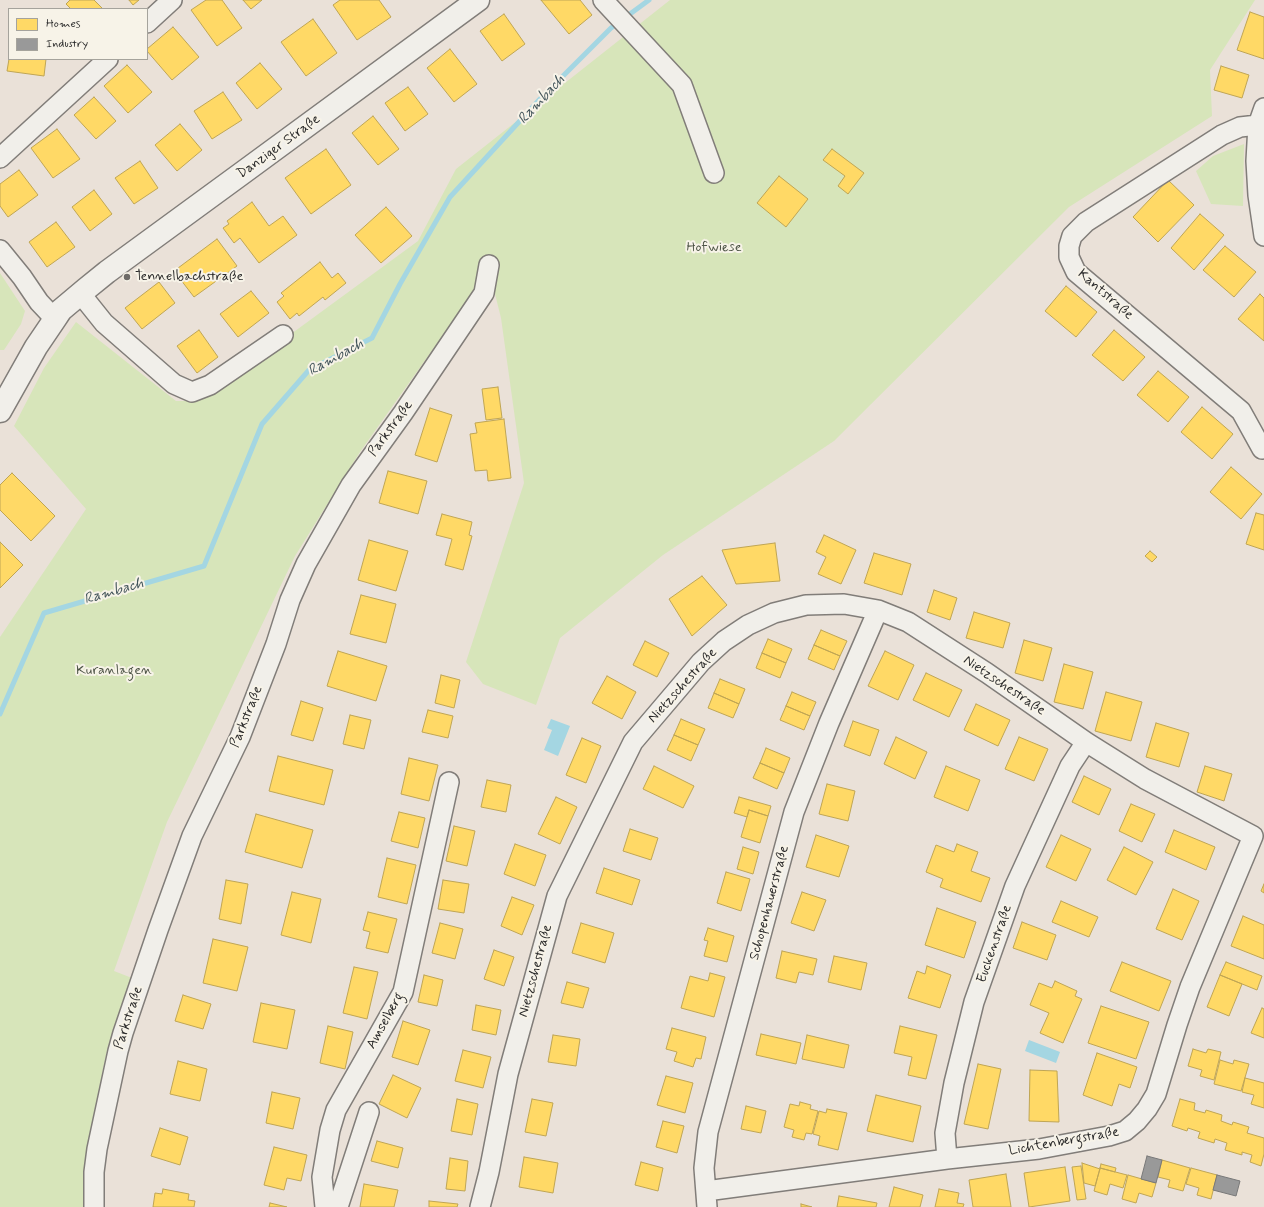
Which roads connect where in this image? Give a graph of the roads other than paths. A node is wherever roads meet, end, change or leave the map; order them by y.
1 (172, 0) edge
2 (478, 0) edge
3 (608, 6) edge
4 (148, 22) edge
5 (107, 60) edge
6 (1261, 117) edge
7 (0, 158) edge
8 (714, 172) dead end
9 (1264, 236) edge
10 (0, 250) edge
11 (490, 265) dead end
12 (80, 293) junction
13 (55, 319) junction
14 (283, 335) dead end
15 (0, 411) edge
16 (1262, 448) dead end
17 (878, 610) junction
18 (1086, 742) junction
19 (449, 782) dead end
20 (1253, 836) joint
21 (369, 1112) dead end
22 (947, 1160) junction
23 (706, 1199) edge
24 (94, 1207) edge
25 (325, 1207) edge
26 (338, 1207) edge
27 (480, 1207) edge

1 - 4 street
2 - 12 main road, Danziger Straße
3 - 8 street
5 - 7 street
6 - 9 street
6 - 16 street, Kantstraße
10 - 13 street
11 - 24 street, Parkstraße
12 - 13 main road, Danziger Straße
12 - 14 street
13 - 15 main road, Danziger Straße
17 - 18 street, Nietzschestraße
17 - 23 street, Schopenhauerstraße
17 - 27 street, Nietzschestraße
18 - 20 street, Nietzschestraße
18 - 22 street, Euckenstraße
19 - 25 street, Amselberg
20 - 22 street, Lichtenbergstraße
21 - 26 street
22 - 23 street, Lichtenbergstraße

